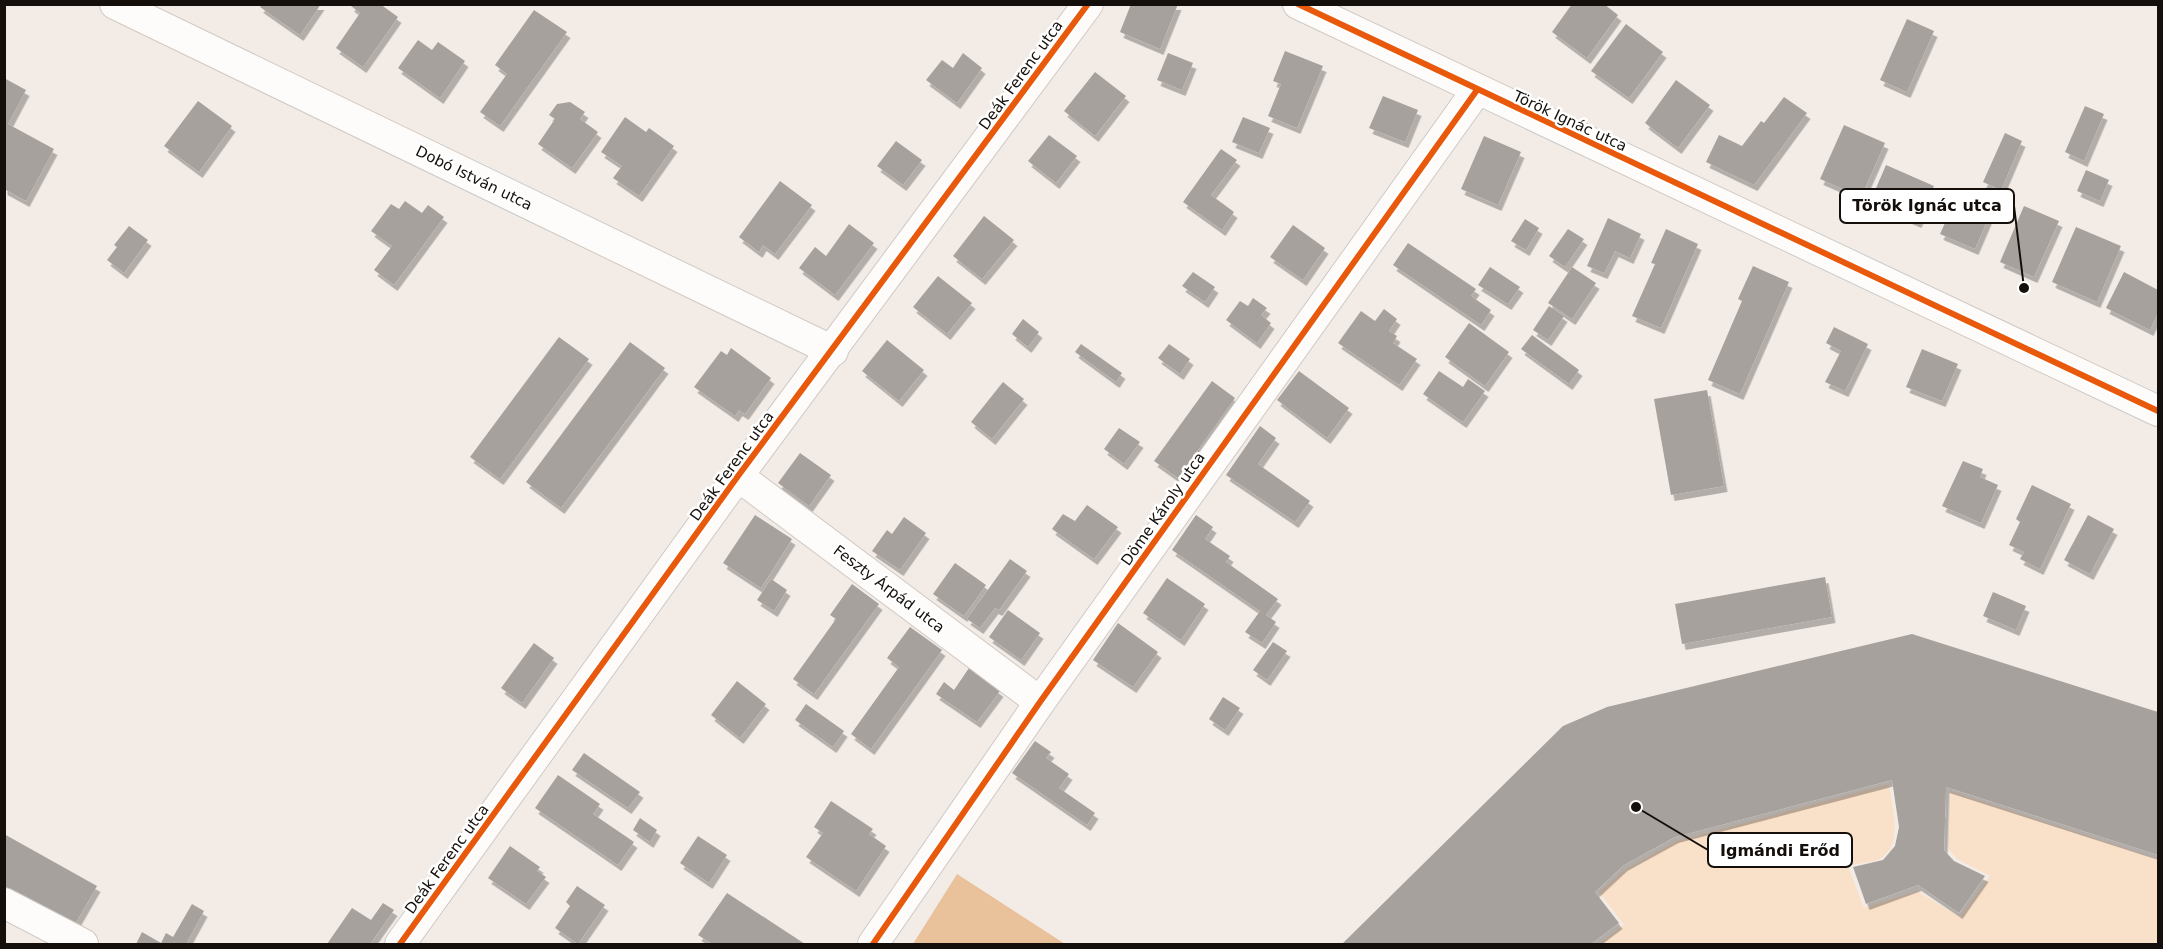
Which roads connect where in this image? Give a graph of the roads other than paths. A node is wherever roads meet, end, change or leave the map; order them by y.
1 (115, 4) edge
2 (1088, 4) edge
3 (1298, 4) edge
4 (1477, 90) junction
5 (833, 351) junction
6 (2158, 411) edge
7 (738, 476) junction
8 (1040, 702) junction
9 (4, 903) edge
10 (83, 945) edge
11 (400, 945) edge
12 (873, 945) edge

1 - 5 street, Dobó István utca
2 - 5 street, Deák Ferenc utca
3 - 4 street, Török Ignác utca
4 - 6 street, Török Ignác utca
4 - 8 street, Döme Károly utca
5 - 7 street, Deák Ferenc utca
7 - 8 street, Feszty Árpád utca
7 - 11 street, Deák Ferenc utca
8 - 12 street, Döme Károly utca
9 - 10 street

